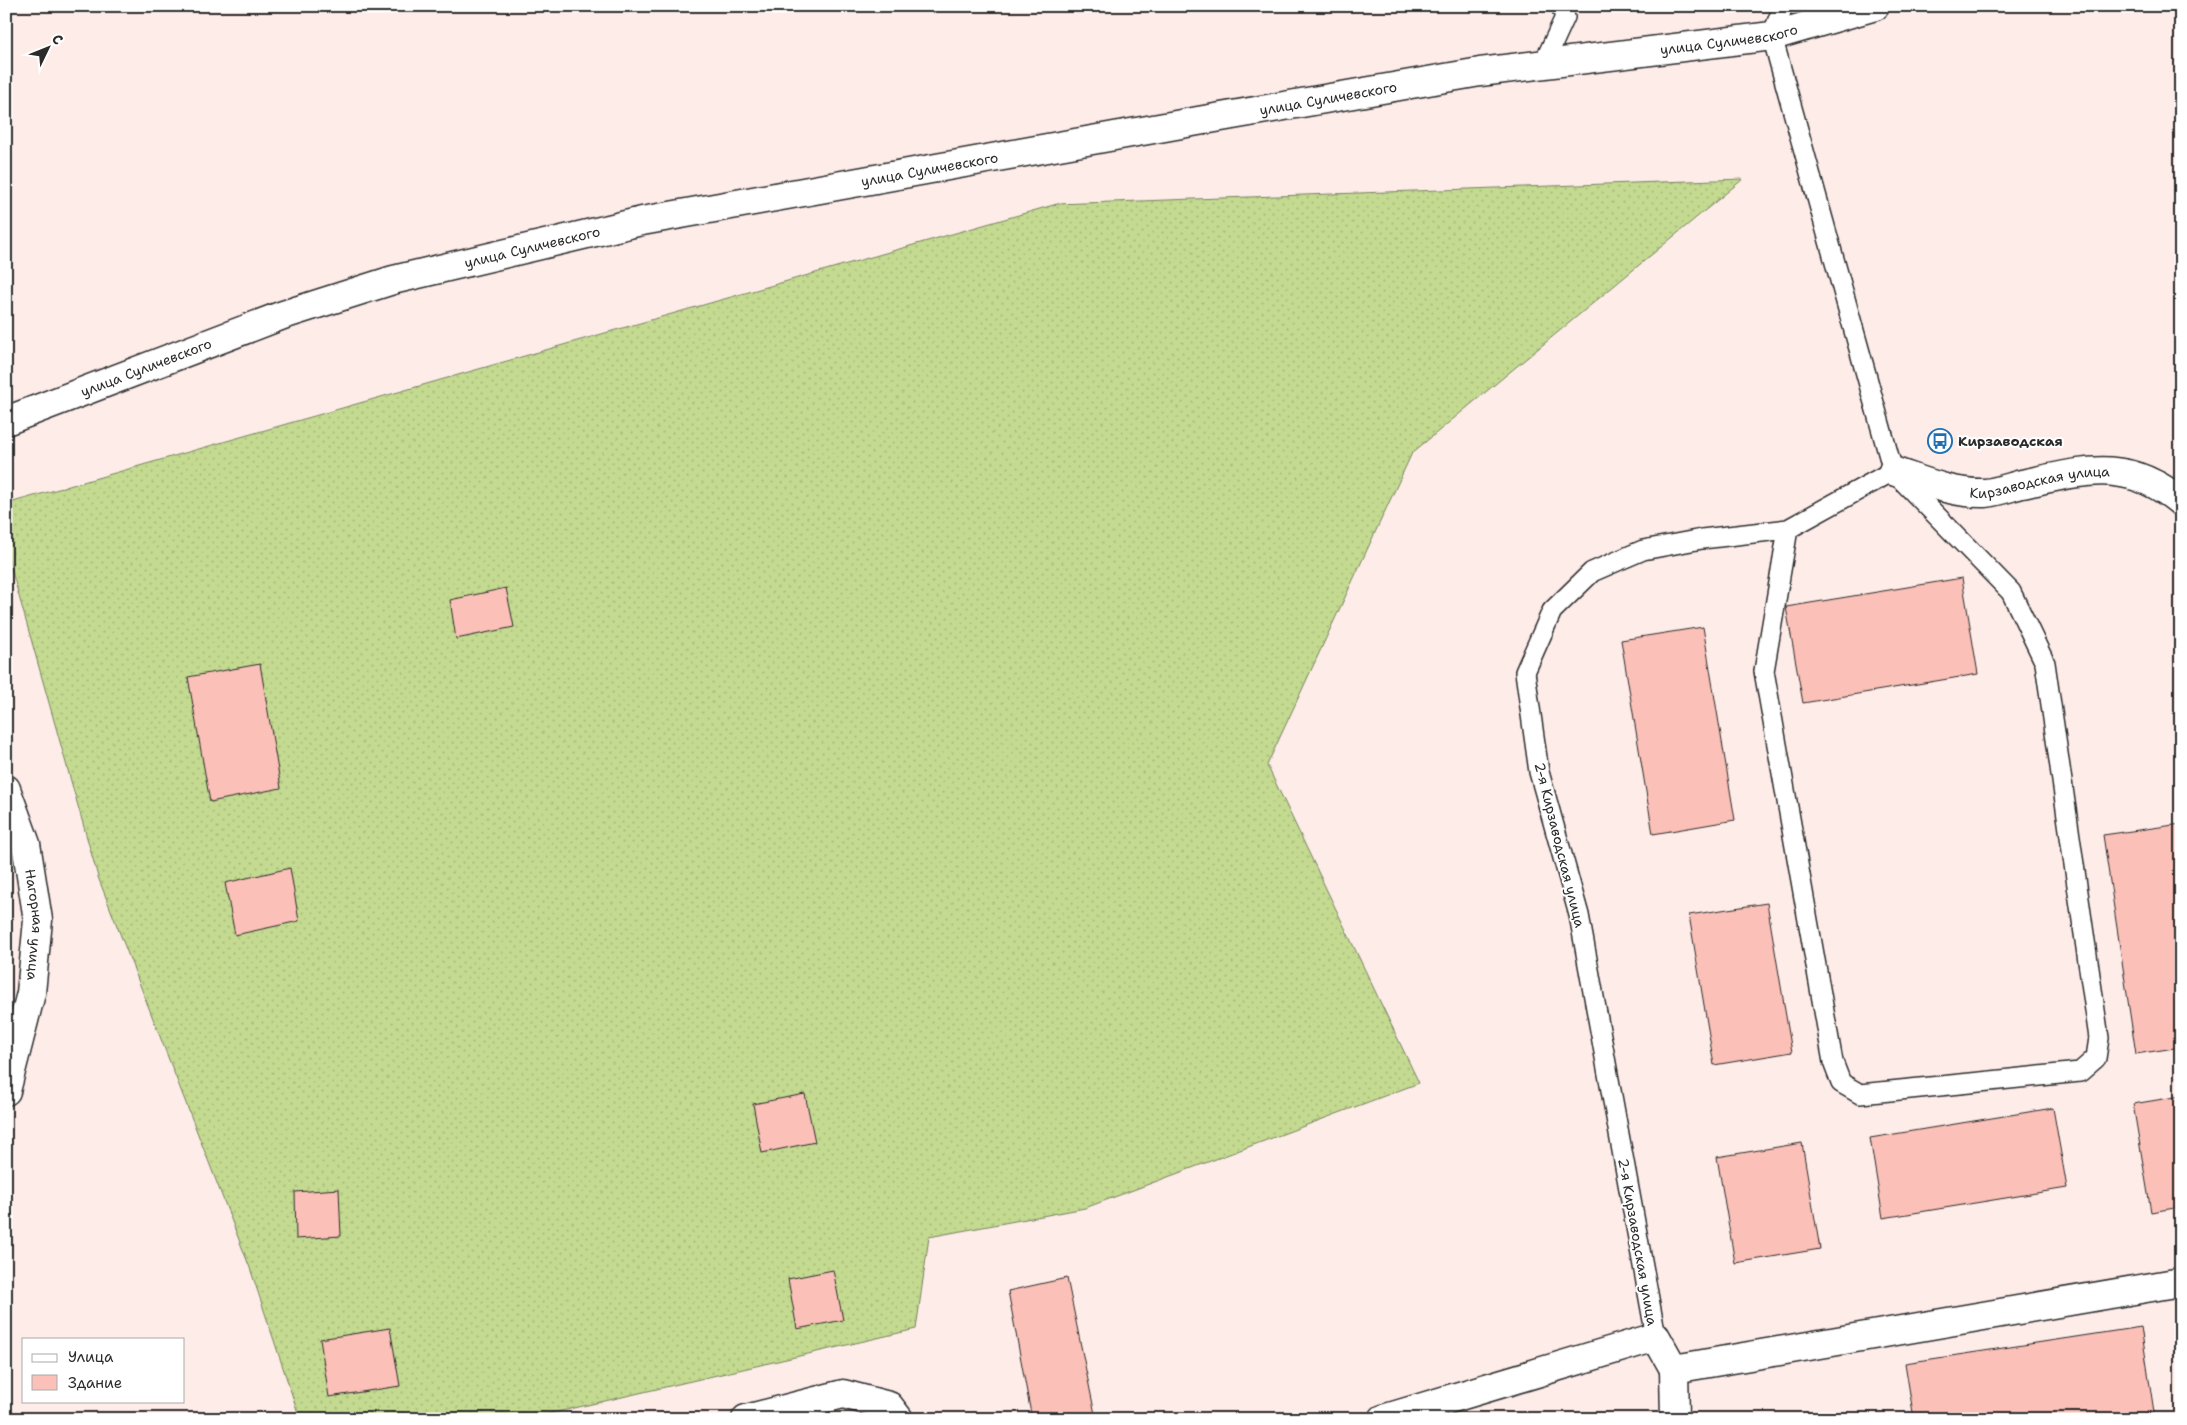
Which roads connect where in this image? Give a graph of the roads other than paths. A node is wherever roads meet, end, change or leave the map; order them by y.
1 (1561, 6) edge
2 (1783, 6) edge
3 (1875, 6) edge
4 (1772, 36) junction
5 (1543, 65) junction
6 (6, 421) edge
7 (1893, 471) junction
8 (2181, 502) edge
9 (1788, 529) junction
10 (6, 789) edge
11 (16, 842) edge
12 (6, 1092) edge
13 (2181, 1282) edge
14 (1656, 1337) junction
15 (1674, 1369) junction
16 (746, 1419) edge
17 (899, 1419) edge
18 (1383, 1419) edge
19 (1675, 1419) edge

1 - 5 lane
2 - 4 lane
3 - 4 street, улица Суличевского
4 - 5 street, улица Суличевского
4 - 7 lane
5 - 6 street, улица Суличевского
7 - 8 street, Кирзаводская улица
7 - 9 lane, 2-я Кирзаводская улица
7 - 9 lane
9 - 14 lane, 2-я Кирзаводская улица
10 - 11 street, Нагорная улица
11 - 12 street, Нагорная улица
13 - 15 street
14 - 15 street
14 - 18 street
15 - 19 street
16 - 17 street

